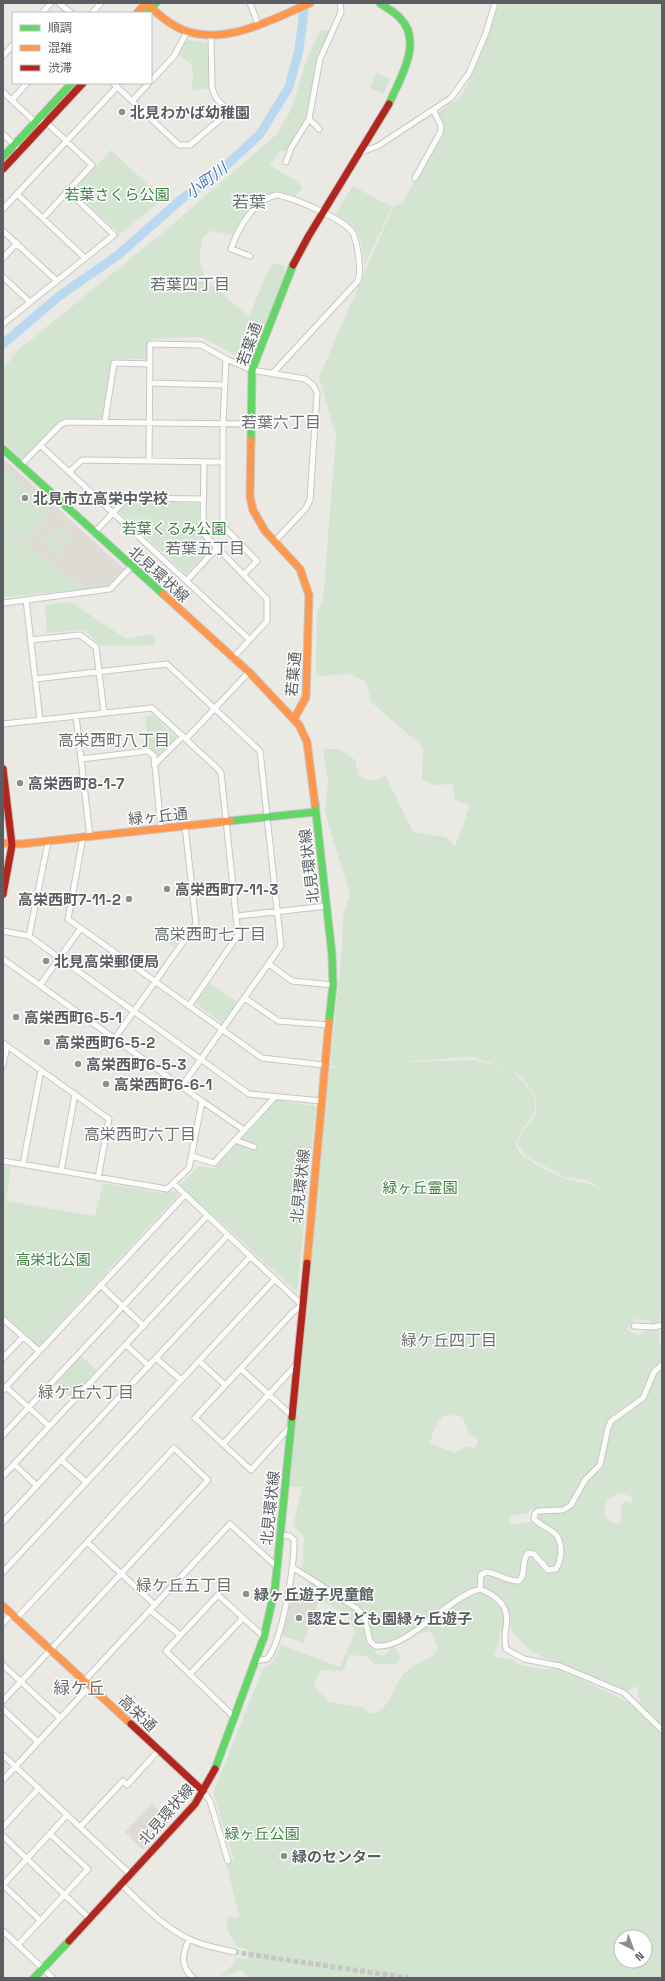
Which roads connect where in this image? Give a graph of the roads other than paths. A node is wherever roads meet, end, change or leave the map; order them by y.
1 (51, 3) edge
2 (59, 3) edge
3 (101, 3) edge
4 (250, 3) edge
5 (310, 3) edge
6 (340, 3) edge
7 (380, 3) edge
8 (495, 3) edge
9 (149, 6) edge
10 (43, 12) edge
11 (69, 12) edge
12 (93, 12) edge
13 (139, 12) edge
14 (258, 24) junction
15 (187, 32) junction
16 (211, 35) junction
17 (12, 46) edge
18 (3, 56) edge
19 (152, 80) edge
20 (26, 84) edge
21 (71, 84) edge
22 (82, 84) edge
23 (114, 84) edge
24 (148, 84) edge
25 (117, 87) junction
26 (3, 92) edge
27 (12, 100) junction
28 (132, 101) junction
29 (434, 111) junction
30 (309, 119) junction
31 (35, 122) junction
32 (46, 122) junction
33 (319, 129) dead end
34 (3, 134) edge
35 (66, 141) junction
36 (14, 145) junction
37 (20, 150) junction
38 (361, 152) junction
39 (3, 157) edge
40 (286, 162) dead end
41 (3, 169) edge
42 (415, 178) dead end
43 (68, 192) junction
44 (17, 194) junction
45 (3, 209) edge
46 (323, 212) junction
47 (43, 218) junction
48 (3, 231) edge
49 (17, 243) junction
50 (250, 256) dead end
51 (3, 258) edge
52 (85, 258) junction
53 (3, 277) edge
54 (57, 281) junction
55 (30, 302) junction
56 (4, 323) edge
57 (226, 359) junction
58 (150, 364) junction
59 (252, 370) junction
60 (272, 374) junction
61 (150, 383) junction
62 (224, 385) junction
63 (105, 421) junction
64 (149, 421) junction
65 (223, 424) junction
66 (250, 424) junction
67 (40, 445) junction
68 (3, 450) edge
69 (149, 461) junction
70 (204, 462) junction
71 (222, 462) junction
72 (20, 466) junction
73 (69, 472) junction
74 (202, 499) junction
75 (114, 512) junction
76 (94, 533) junction
77 (275, 541) junction
78 (217, 548) junction
79 (131, 567) junction
80 (244, 574) junction
81 (187, 580) junction
82 (26, 600) junction
83 (3, 602) edge
84 (30, 640) junction
85 (250, 640) junction
86 (232, 658) junction
87 (99, 672) junction
88 (248, 672) junction
89 (35, 679) junction
90 (215, 709) junction
91 (104, 713) junction
92 (76, 716) junction
93 (294, 719) junction
94 (40, 720) junction
95 (3, 724) edge
96 (184, 737) junction
97 (80, 759) junction
98 (154, 765) junction
99 (3, 769) edge
100 (316, 812) junction
101 (268, 817) junction
102 (226, 822) junction
103 (185, 826) junction
104 (162, 829) junction
105 (87, 837) junction
106 (48, 842) junction
107 (3, 843) edge
108 (12, 845) junction
109 (3, 894) edge
110 (327, 906) junction
111 (278, 912) junction
112 (237, 916) junction
113 (81, 928) junction
114 (3, 931) edge
115 (29, 936) junction
116 (60, 958) junction
117 (3, 959) edge
118 (269, 964) junction
119 (155, 982) junction
120 (333, 984) junction
121 (40, 985) junction
122 (245, 998) junction
123 (189, 1006) junction
124 (133, 1011) junction
125 (329, 1025) junction
126 (222, 1030) junction
127 (114, 1038) junction
128 (5, 1044) edge
129 (201, 1060) junction
130 (3, 1065) edge
131 (324, 1065) junction
132 (41, 1070) junction
133 (182, 1086) junction
134 (75, 1094) junction
135 (276, 1096) junction
136 (202, 1100) junction
137 (322, 1101) junction
138 (244, 1130) junction
139 (235, 1140) junction
140 (254, 1147) dead end
141 (192, 1156) junction
142 (3, 1161) edge
143 (23, 1164) junction
144 (61, 1171) junction
145 (98, 1178) junction
146 (173, 1183) junction
147 (185, 1195) junction
148 (208, 1216) junction
149 (228, 1235) junction
150 (251, 1256) junction
151 (275, 1279) junction
152 (100, 1286) junction
153 (302, 1305) junction
154 (123, 1306) junction
155 (3, 1319) edge
156 (662, 1325) edge
157 (144, 1326) junction
158 (634, 1326) dead end
159 (23, 1337) junction
160 (126, 1345) junction
161 (39, 1351) junction
162 (3, 1358) edge
163 (156, 1358) junction
164 (199, 1361) junction
165 (296, 1365) junction
166 (662, 1365) edge
167 (149, 1366) junction
168 (241, 1369) junction
169 (181, 1380) junction
170 (225, 1385) junction
171 (4, 1388) edge
172 (268, 1395) junction
173 (28, 1407) junction
174 (291, 1415) junction
175 (49, 1426) junction
176 (290, 1427) junction
177 (3, 1435) edge
178 (223, 1444) junction
179 (61, 1460) junction
180 (14, 1464) junction
181 (3, 1476) edge
182 (86, 1482) junction
183 (37, 1486) junction
184 (3, 1522) edge
185 (281, 1535) junction
186 (87, 1542) junction
187 (277, 1567) junction
188 (292, 1567) junction
189 (3, 1572) edge
190 (121, 1573) junction
191 (480, 1589) junction
192 (155, 1604) junction
193 (3, 1606) edge
194 (150, 1610) junction
195 (14, 1616) junction
196 (243, 1618) junction
197 (3, 1623) edge
198 (180, 1635) junction
199 (264, 1637) junction
200 (50, 1649) junction
201 (256, 1661) junction
202 (3, 1665) edge
203 (190, 1674) junction
204 (84, 1680) junction
205 (21, 1682) junction
206 (90, 1686) junction
207 (3, 1701) edge
208 (3, 1709) edge
209 (234, 1717) junction
210 (60, 1718) junction
211 (662, 1730) edge
212 (38, 1742) junction
213 (159, 1750) junction
214 (3, 1755) edge
215 (16, 1766) junction
216 (3, 1780) edge
217 (39, 1788) junction
218 (203, 1792) junction
219 (67, 1815) junction
220 (80, 1826) junction
221 (3, 1827) edge
222 (50, 1834) junction
223 (3, 1836) edge
224 (27, 1859) junction
225 (228, 1861) dead end
226 (130, 1874) junction
227 (121, 1884) junction
228 (3, 1885) edge
229 (64, 1894) junction
230 (89, 1918) junction
231 (40, 1920) junction
232 (3, 1931) edge
233 (190, 1940) junction
234 (18, 1945) junction
235 (234, 1952) tunnel mouth
236 (43, 1968) junction
237 (34, 1978) edge
238 (53, 1978) edge
239 (193, 1978) edge

1 - 10 street
2 - 11 street
3 - 12 street
4 - 14 street
5 - 14 main road
6 - 30 street
7 - 38 main road, 若葉通
8 - 29 street
9 - 13 main road
9 - 15 main road
14 - 16 main road
15 - 16 main road
15 - 19 street
16 - 28 street
17 - 18 street
20 - 27 street
21 - 31 main road
22 - 32 main road
23 - 25 street
24 - 28 street
25 - 28 street
25 - 35 street
26 - 27 street
27 - 31 street
29 - 38 street
29 - 42 street
30 - 33 street
30 - 40 street
31 - 32 street
31 - 36 main road
32 - 35 street
32 - 37 main road
34 - 36 street
35 - 43 street
35 - 44 street
36 - 37 street
36 - 39 main road
37 - 41 main road
38 - 46 main road, 若葉通
43 - 47 street
43 - 52 street
44 - 45 street
44 - 47 street
46 - 50 street
46 - 59 main road, 若葉通
46 - 60 street
47 - 52 street
48 - 49 street
49 - 51 street
49 - 54 street
52 - 54 street
53 - 55 street
54 - 55 street
55 - 56 street
57 - 58 street
57 - 59 street
57 - 62 street
58 - 61 street
58 - 63 street
59 - 60 street
59 - 66 main road, 若葉通
60 - 77 street
61 - 62 street
61 - 64 street
62 - 65 street
63 - 64 street
63 - 67 street
64 - 65 street
64 - 69 street
65 - 66 street
65 - 71 street
66 - 77 main road, 若葉通
67 - 72 street
67 - 73 street
68 - 72 main road, 北見環状線
69 - 70 street
69 - 73 street
70 - 71 street
70 - 74 street
71 - 80 street
72 - 76 main road, 北見環状線
73 - 75 street
74 - 75 street
74 - 78 street
75 - 76 street
75 - 81 street
76 - 79 main road, 北見環状線
77 - 93 main road, 若葉通
78 - 80 street
78 - 81 street
79 - 82 street
79 - 86 main road, 北見環状線
80 - 85 street
81 - 85 street
82 - 83 street
82 - 84 street
84 - 87 street
84 - 89 street
85 - 86 street
86 - 88 main road, 北見環状線
87 - 89 street
87 - 90 street
87 - 91 street
88 - 90 street
88 - 93 main road, 北見環状線
89 - 94 street
90 - 96 street
90 - 101 street
91 - 92 street
91 - 96 street
92 - 94 street
92 - 97 street
93 - 100 main road, 北見環状線
94 - 95 street
96 - 98 street
96 - 102 street
97 - 98 street
97 - 105 street
98 - 104 street
99 - 108 main road
100 - 101 main road, 緑ヶ丘通
100 - 110 main road, 北見環状線
101 - 102 main road, 緑ヶ丘通
101 - 111 street
102 - 103 main road, 緑ヶ丘通
102 - 112 street
103 - 104 main road, 緑ヶ丘通
103 - 119 street
104 - 105 main road, 緑ヶ丘通
105 - 106 main road, 緑ヶ丘通
105 - 113 street
106 - 108 main road, 緑ヶ丘通
106 - 115 street
107 - 108 main road, 緑ヶ丘通
108 - 109 main road
110 - 111 street
110 - 120 main road, 北見環状線
111 - 112 street
111 - 118 street
112 - 123 street
113 - 116 street
113 - 119 street
114 - 115 street
115 - 116 street
116 - 121 street
116 - 124 street
117 - 121 street
118 - 120 street
118 - 122 street
119 - 123 street
119 - 124 street
120 - 125 main road, 北見環状線
121 - 127 street
122 - 125 street
122 - 126 street
123 - 126 street
124 - 127 street
124 - 129 street
125 - 131 main road, 北見環状線
126 - 129 street
126 - 131 street
127 - 133 street
128 - 130 street
128 - 132 street
129 - 133 street
129 - 135 street
131 - 137 main road, 北見環状線
132 - 134 street
132 - 143 street
133 - 136 street
134 - 144 street
134 - 145 street
135 - 137 street
135 - 138 street
136 - 138 street
136 - 141 street
137 - 153 main road, 北見環状線
138 - 139 street
139 - 140 street
139 - 141 street
141 - 146 street
142 - 143 street
143 - 144 street
144 - 145 street
145 - 146 street
146 - 147 street
147 - 148 street
147 - 152 street
148 - 149 street
148 - 154 street
149 - 150 street
149 - 157 street
150 - 151 street
150 - 163 street
151 - 153 street
151 - 164 street
152 - 154 street
152 - 161 street
153 - 165 main road, 北見環状線
153 - 168 street
154 - 157 street
154 - 173 street
155 - 159 street
156 - 158 street
157 - 160 street
159 - 161 street
159 - 162 street
160 - 167 street
160 - 175 street
161 - 171 street
163 - 167 street
163 - 169 street
164 - 169 street
164 - 170 street
165 - 172 street
165 - 174 main road, 北見環状線
166 - 191 street
167 - 179 street
168 - 170 street
168 - 172 street
169 - 182 street
170 - 178 street
171 - 173 street
172 - 174 street
172 - 178 street
173 - 175 street
173 - 177 street
174 - 176 main road, 北見環状線
175 - 180 street
176 - 178 street
176 - 185 main road, 北見環状線
179 - 182 street
179 - 183 street
180 - 181 street
180 - 183 street
182 - 189 street
183 - 184 street
185 - 187 main road, 北見環状線
185 - 188 street
186 - 190 street
186 - 190 street
186 - 195 street
187 - 192 street
187 - 199 main road, 北見環状線
188 - 191 street
188 - 201 street
190 - 192 street
190 - 200 street
191 - 211 street
192 - 194 street
193 - 195 main road, 高栄通
194 - 198 street
194 - 204 street
195 - 197 street
195 - 200 main road, 高栄通
196 - 198 street
196 - 199 street
196 - 203 street
198 - 203 street
199 - 201 main road, 北見環状線
200 - 204 main road, 高栄通
200 - 205 street
201 - 209 main road, 北見環状線
202 - 205 street
203 - 209 street
204 - 206 main road, 高栄通
205 - 207 street
205 - 210 street
206 - 210 street
206 - 213 main road, 高栄通
208 - 212 street
209 - 218 main road, 北見環状線
210 - 212 street
212 - 215 street
213 - 218 main road, 高栄通
213 - 220 street
214 - 215 street
215 - 216 street
215 - 217 street
217 - 219 street
217 - 221 street
218 - 225 street
218 - 226 main road, 北見環状線
219 - 220 street
219 - 222 street
220 - 226 street
222 - 224 street
222 - 229 street
223 - 224 street
224 - 228 street
224 - 229 street
226 - 227 main road, 北見環状線
227 - 230 main road, 北見環状線
227 - 233 street
228 - 231 street
229 - 230 street
229 - 231 street
230 - 236 main road, 北見環状線
231 - 234 street
232 - 234 street
233 - 235 street
233 - 239 street
234 - 236 street
236 - 237 main road, 北見環状線
236 - 238 street

